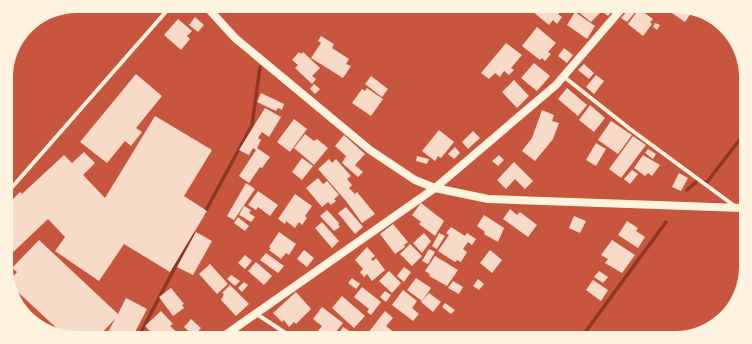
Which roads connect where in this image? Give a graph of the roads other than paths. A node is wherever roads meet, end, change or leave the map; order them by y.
1 (165, 13) edge
2 (212, 13) edge
3 (618, 13) edge
4 (563, 76) junction
5 (13, 186) edge
6 (434, 188) junction
7 (739, 207) edge
8 (739, 208) edge
9 (255, 313) junction
10 (231, 331) edge
11 (282, 331) edge

1 - 5 street
2 - 6 main road
3 - 4 main road
4 - 6 main road
4 - 7 street
6 - 8 main road
6 - 9 main road
9 - 10 main road
9 - 11 street

